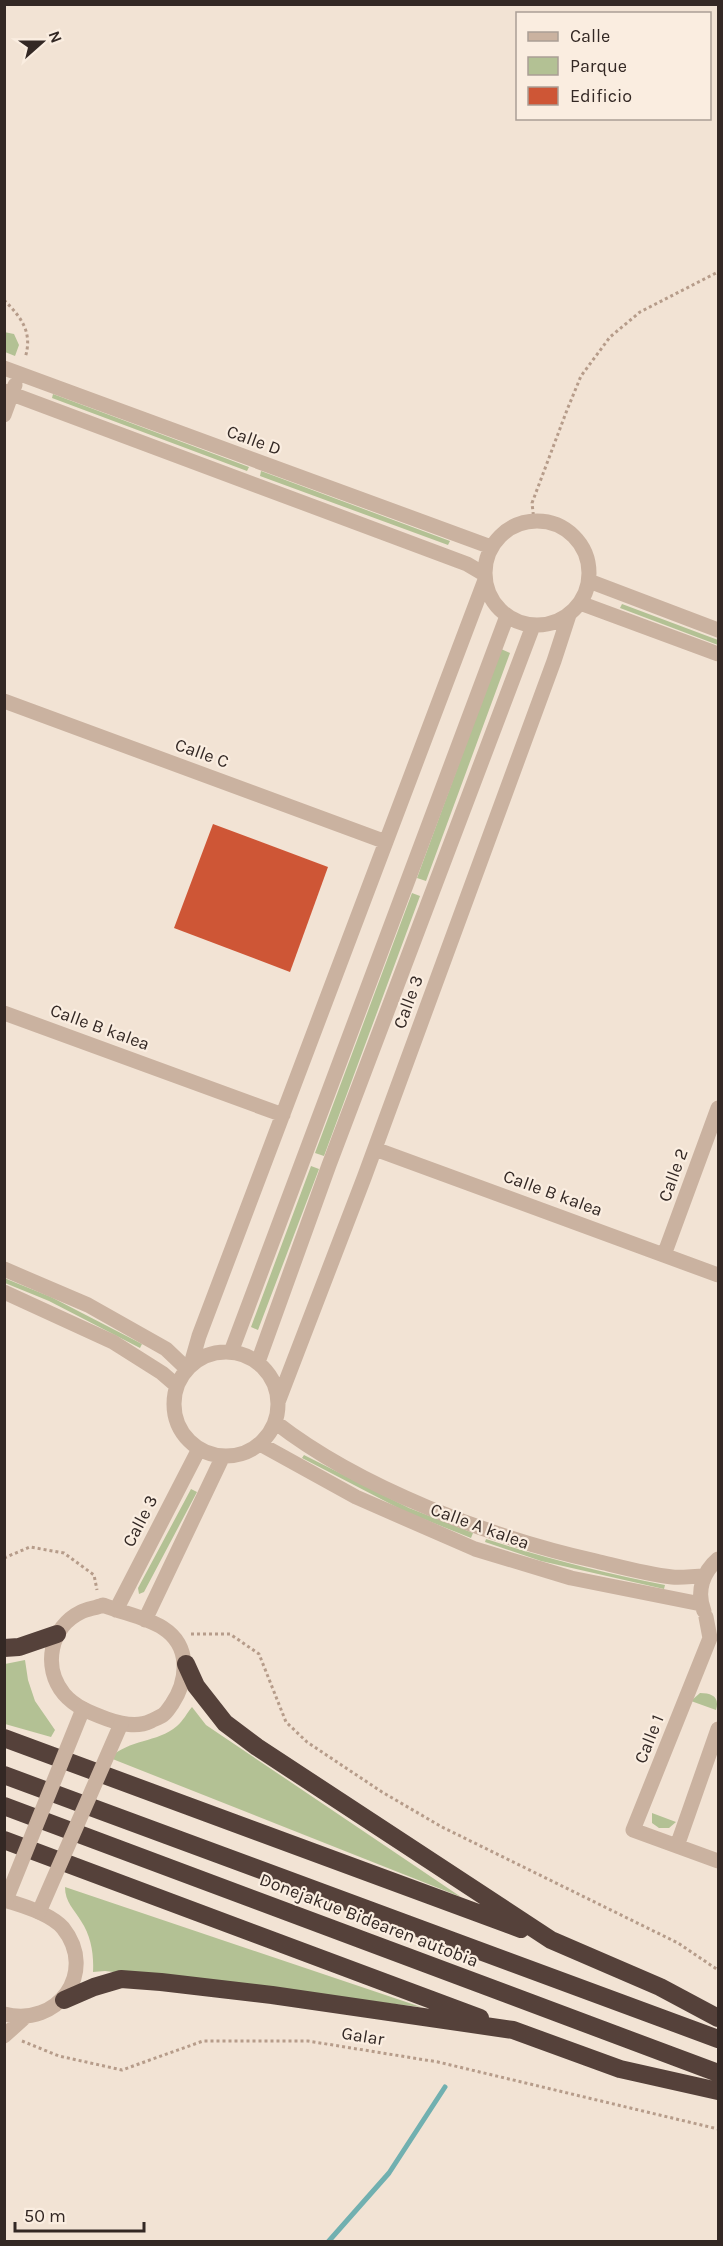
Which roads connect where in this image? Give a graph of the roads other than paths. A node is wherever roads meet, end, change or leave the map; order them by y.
1 (4, 368) edge
2 (20, 374) junction
3 (8, 393) edge
4 (4, 415) edge
5 (491, 547) junction
6 (484, 577) junction
7 (589, 581) junction
8 (580, 603) junction
9 (569, 615) junction
10 (507, 616) junction
11 (533, 626) junction
12 (718, 630) edge
13 (718, 654) edge
14 (4, 701) edge
15 (386, 842) junction
16 (4, 1013) edge
17 (718, 1108) edge
18 (283, 1115) junction
19 (375, 1149) junction
20 (664, 1255) junction
21 (4, 1269) edge
22 (718, 1275) edge
23 (4, 1292) edge
24 (231, 1352) junction
25 (258, 1362) junction
26 (189, 1366) junction
27 (177, 1386) junction
28 (278, 1402) junction
29 (275, 1422) junction
30 (260, 1444) junction
31 (199, 1449) junction
32 (224, 1456) junction
33 (718, 1559) edge
34 (704, 1575) junction
35 (109, 1608) junction
36 (704, 1611) junction
37 (145, 1620) junction
38 (718, 1630) edge
39 (57, 1634) junction
40 (4, 1648) edge
41 (186, 1664) junction
42 (83, 1709) junction
43 (121, 1724) junction
44 (718, 1729) edge
45 (4, 1738) edge
46 (4, 1775) edge
47 (4, 1806) edge
48 (4, 1840) edge
49 (677, 1846) junction
50 (718, 1861) edge
51 (5, 1900) edge
52 (39, 1912) junction
53 (551, 1940) junction
54 (64, 2000) junction
55 (4, 2014) edge
56 (24, 2018) junction
57 (718, 2018) edge
58 (513, 2030) junction
59 (4, 2036) edge
60 (718, 2039) edge
61 (718, 2073) edge
62 (718, 2091) edge

1 - 2 street, Calle D
2 - 3 street
2 - 5 street, Calle D
3 - 4 street
3 - 6 street
5 - 6 street
5 - 7 street
6 - 10 street
6 - 15 street
7 - 8 street
7 - 12 street
8 - 9 street
8 - 13 street
9 - 11 street
9 - 19 street, Calle 3
10 - 11 street
10 - 24 street
11 - 25 street, Calle 3
14 - 15 street, Calle C
15 - 18 street
16 - 18 street, Calle B kalea
17 - 20 street, Calle 2
18 - 26 street
19 - 20 street, Calle B kalea
19 - 28 street, Calle 3
20 - 22 street, Calle B kalea
21 - 26 street
23 - 27 street
24 - 25 street
24 - 26 street
25 - 28 street
26 - 27 street
27 - 31 street
28 - 29 street
29 - 30 street
29 - 34 street, Calle A kalea
30 - 32 street
30 - 36 street, Calle A kalea
31 - 32 street
31 - 35 street, Calle 3
32 - 37 street
33 - 34 street
34 - 36 street
35 - 37 street
35 - 39 street
36 - 38 street
36 - 49 street, Calle 1
37 - 41 street
39 - 40 highway
39 - 42 street
41 - 43 street
41 - 53 highway
42 - 43 street
42 - 51 street, bridge
43 - 52 street, bridge
44 - 49 street
45 - 53 highway
46 - 60 highway, Donejakue Bidearen autobia
47 - 61 highway, Donejakue Bidearen autobia
48 - 58 highway
49 - 50 street, Calle 1
51 - 52 street
52 - 54 street
53 - 57 highway
54 - 56 street
54 - 58 highway
55 - 56 street
56 - 59 street
58 - 62 highway

